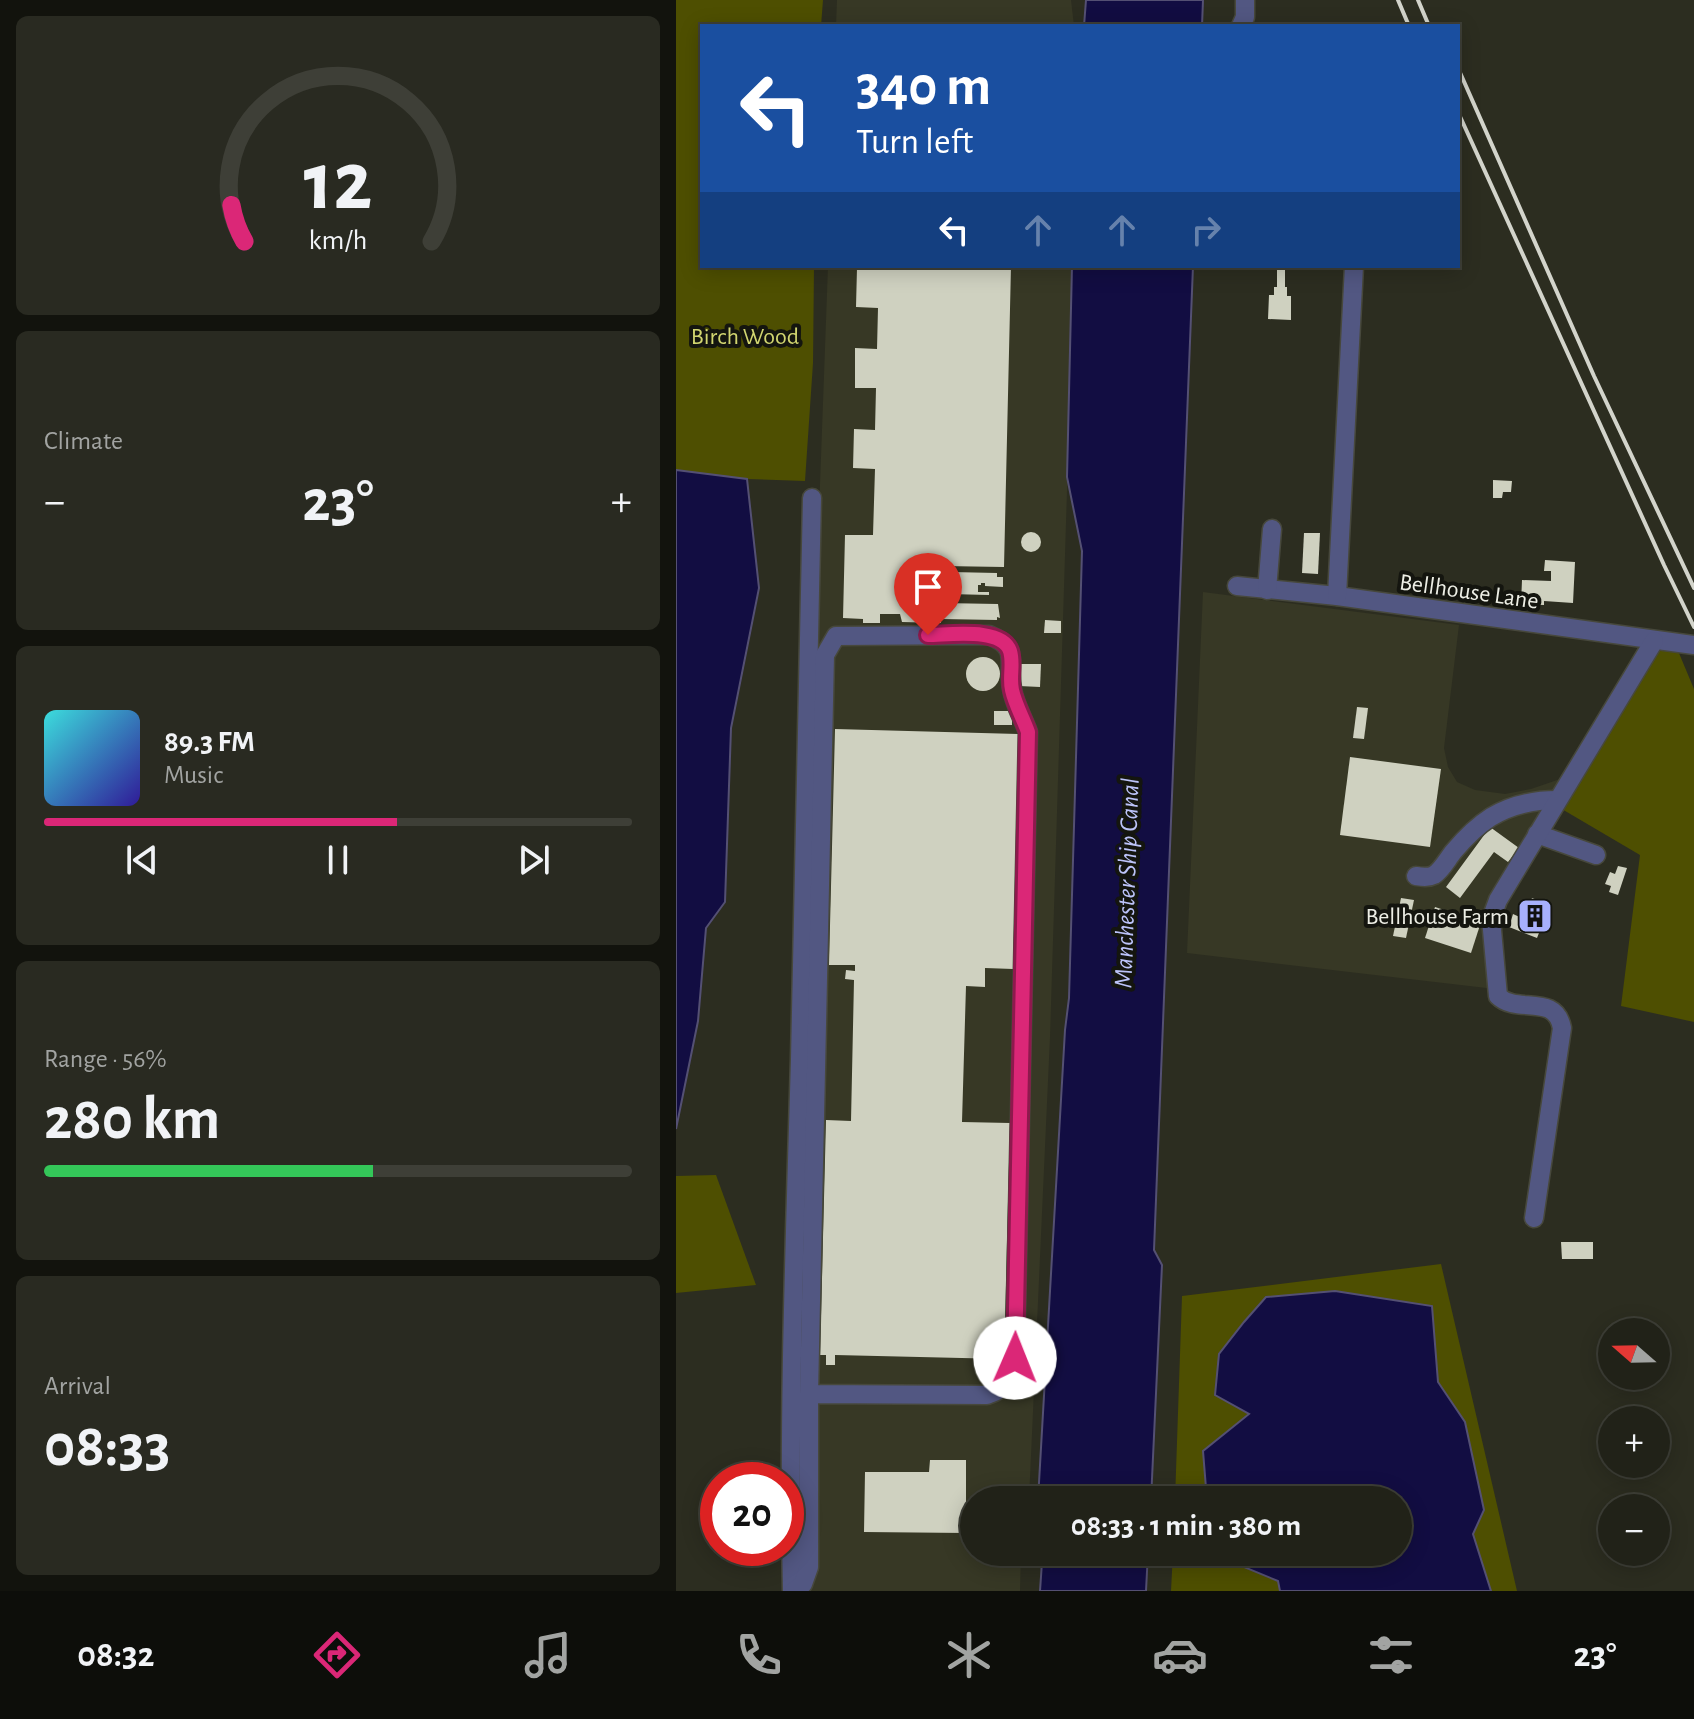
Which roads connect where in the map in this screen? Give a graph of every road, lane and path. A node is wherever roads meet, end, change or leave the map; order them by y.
1 (1245, 0) edge
2 (1242, 24) edge
3 (1354, 268) edge
4 (812, 498) dead end
5 (1272, 529) dead end
6 (1237, 586) dead end
7 (1267, 590) junction
8 (1337, 596) junction
9 (1654, 641) junction
10 (1694, 645) edge
11 (1557, 800) junction
12 (1537, 834) junction
13 (1596, 855) dead end
14 (1416, 876) dead end
15 (1534, 1218) dead end
16 (809, 1394) junction
17 (793, 1591) edge

1 - 2 street
3 - 8 street
4 - 17 street
5 - 7 street
6 - 7 street, Bellhouse Lane
7 - 8 street, Bellhouse Lane
8 - 9 street, Bellhouse Lane
9 - 10 street, Bellhouse Lane
9 - 11 street
11 - 12 street
11 - 14 street
12 - 13 street
12 - 15 street
16 - 16 street
16 - 17 street

